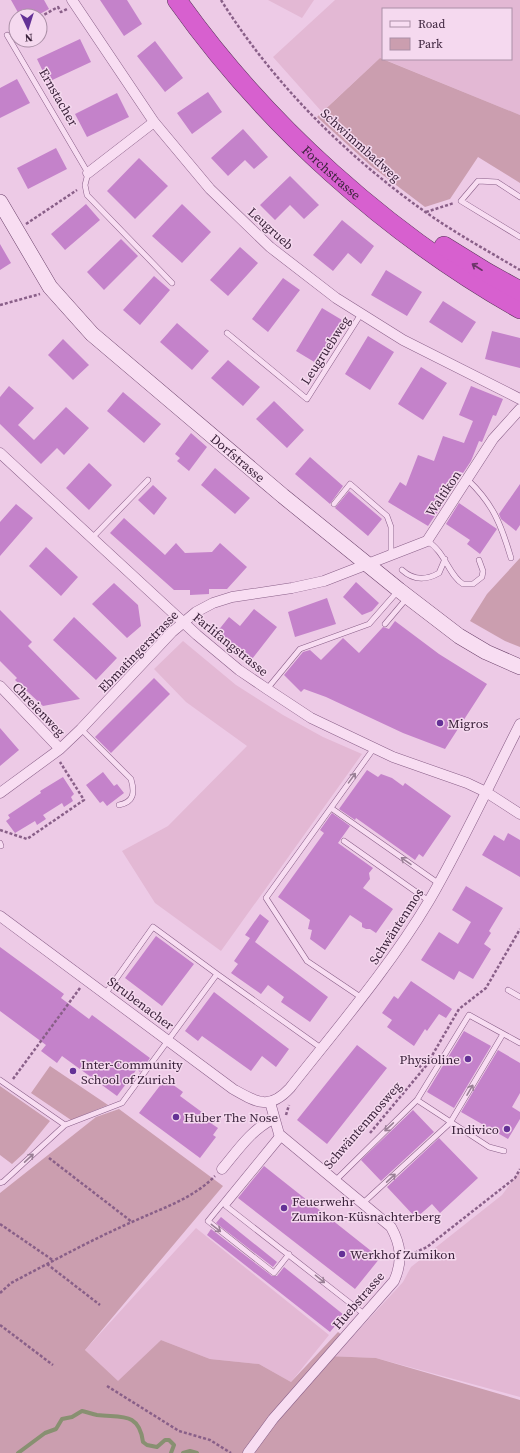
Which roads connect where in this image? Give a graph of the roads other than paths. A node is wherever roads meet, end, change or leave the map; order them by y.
1 (72, 0) edge
2 (177, 0) edge
3 (188, 0) edge
4 (7, 35) dead end
5 (154, 122) junction
6 (88, 173) junction
7 (520, 197) edge
8 (0, 202) edge
9 (520, 237) edge
10 (172, 283) dead end
11 (520, 291) edge
12 (520, 309) edge
13 (361, 314) junction
14 (227, 333) dead end
15 (520, 399) edge
16 (520, 409) edge
17 (0, 453) edge
18 (148, 480) dead end
19 (468, 480) junction
20 (334, 504) dead end
21 (93, 537) junction
22 (427, 540) junction
23 (391, 555) junction
24 (511, 558) dead end
25 (445, 559) junction
26 (479, 560) dead end
27 (366, 563) junction
28 (402, 570) dead end
29 (403, 593) junction
30 (183, 622) junction
31 (385, 624) dead end
32 (520, 667) edge
33 (0, 686) edge
34 (267, 689) junction
35 (520, 724) edge
36 (81, 729) junction
37 (374, 748) junction
38 (57, 751) junction
39 (486, 792) junction
40 (0, 793) edge
41 (119, 805) dead end
42 (331, 808) junction
43 (520, 814) edge
44 (344, 841) dead end
45 (438, 883) junction
46 (429, 901) junction
47 (0, 916) edge
48 (217, 974) junction
49 (508, 990) dead end
50 (106, 993) junction
51 (520, 997) edge
52 (362, 998) junction
53 (502, 1034) junction
54 (169, 1040) junction
55 (520, 1043) edge
56 (322, 1048) junction
57 (0, 1080) edge
58 (418, 1100) junction
59 (270, 1102) junction
60 (273, 1119) junction
61 (450, 1123) junction
62 (65, 1125) junction
63 (280, 1136) junction
64 (504, 1151) dead end
65 (222, 1169) road end
66 (334, 1182) junction
67 (0, 1183) edge
68 (362, 1204) junction
69 (289, 1254) junction
70 (364, 1314) junction
71 (248, 1453) edge

1 - 5 street, Leugrueb
2 - 12 highway, Forchstrasse
11 -> 3 highway, Forchstrasse
4 - 6 lane, Ernstacher
5 - 6 street
5 - 13 street, Leugrueb
6 - 10 lane
7 - 9 lane
8 - 27 street, Dorfstrasse
13 - 14 lane, Leugruebweg
13 - 15 street, Leugrueb
16 - 19 street, Waltikon
17 - 21 street, Farlifangstrasse
18 - 21 lane
19 - 22 street, Waltikon
19 - 24 lane
20 - 23 lane
21 - 30 street, Farlifangstrasse
22 - 23 street
22 - 25 lane
23 - 27 street
25 - 26 lane
25 - 28 lane
27 - 29 street, Dorfstrasse
27 - 30 street, Ebmatingerstrasse
29 - 31 lane
29 - 32 street, Dorfstrasse
29 - 34 lane
30 - 34 street, Farlifangstrasse
30 - 36 street, Ebmatingerstrasse
33 - 38 street, Chreienweg
34 - 37 street, Farlifangstrasse
35 - 39 street, Schwäntenmos
36 - 38 street, Ebmatingerstrasse
36 - 41 lane
37 - 39 street, Farlifangstrasse
42 -> 37 lane
38 - 40 street, Ebmatingerstrasse
39 - 43 street
39 - 45 street, Schwäntenmos
45 -> 42 lane
42 - 52 lane
44 - 46 lane
45 - 46 street, Schwäntenmos
46 - 52 street, Schwäntenmos
47 - 50 street, Strubenacher
48 - 50 lane
48 - 54 lane
48 - 56 lane
49 - 51 lane
50 - 54 street, Strubenacher
52 - 56 street, Schwäntenmos
53 - 55 lane
53 - 58 lane
61 -> 53 lane
54 - 59 street, Strubenacher
54 - 62 lane
56 - 59 street, Schwäntenmos
57 - 62 lane
58 - 61 lane
58 -> 66 lane
59 - 60 street
60 - 63 street
60 - 65 street
61 - 64 lane
68 -> 61 lane
67 -> 62 lane
63 - 66 street
63 - 69 lane
63 -> 69 lane
66 - 68 street
68 - 70 street, Huebstrasse
69 -> 70 lane
70 - 71 street, Huebstrasse

